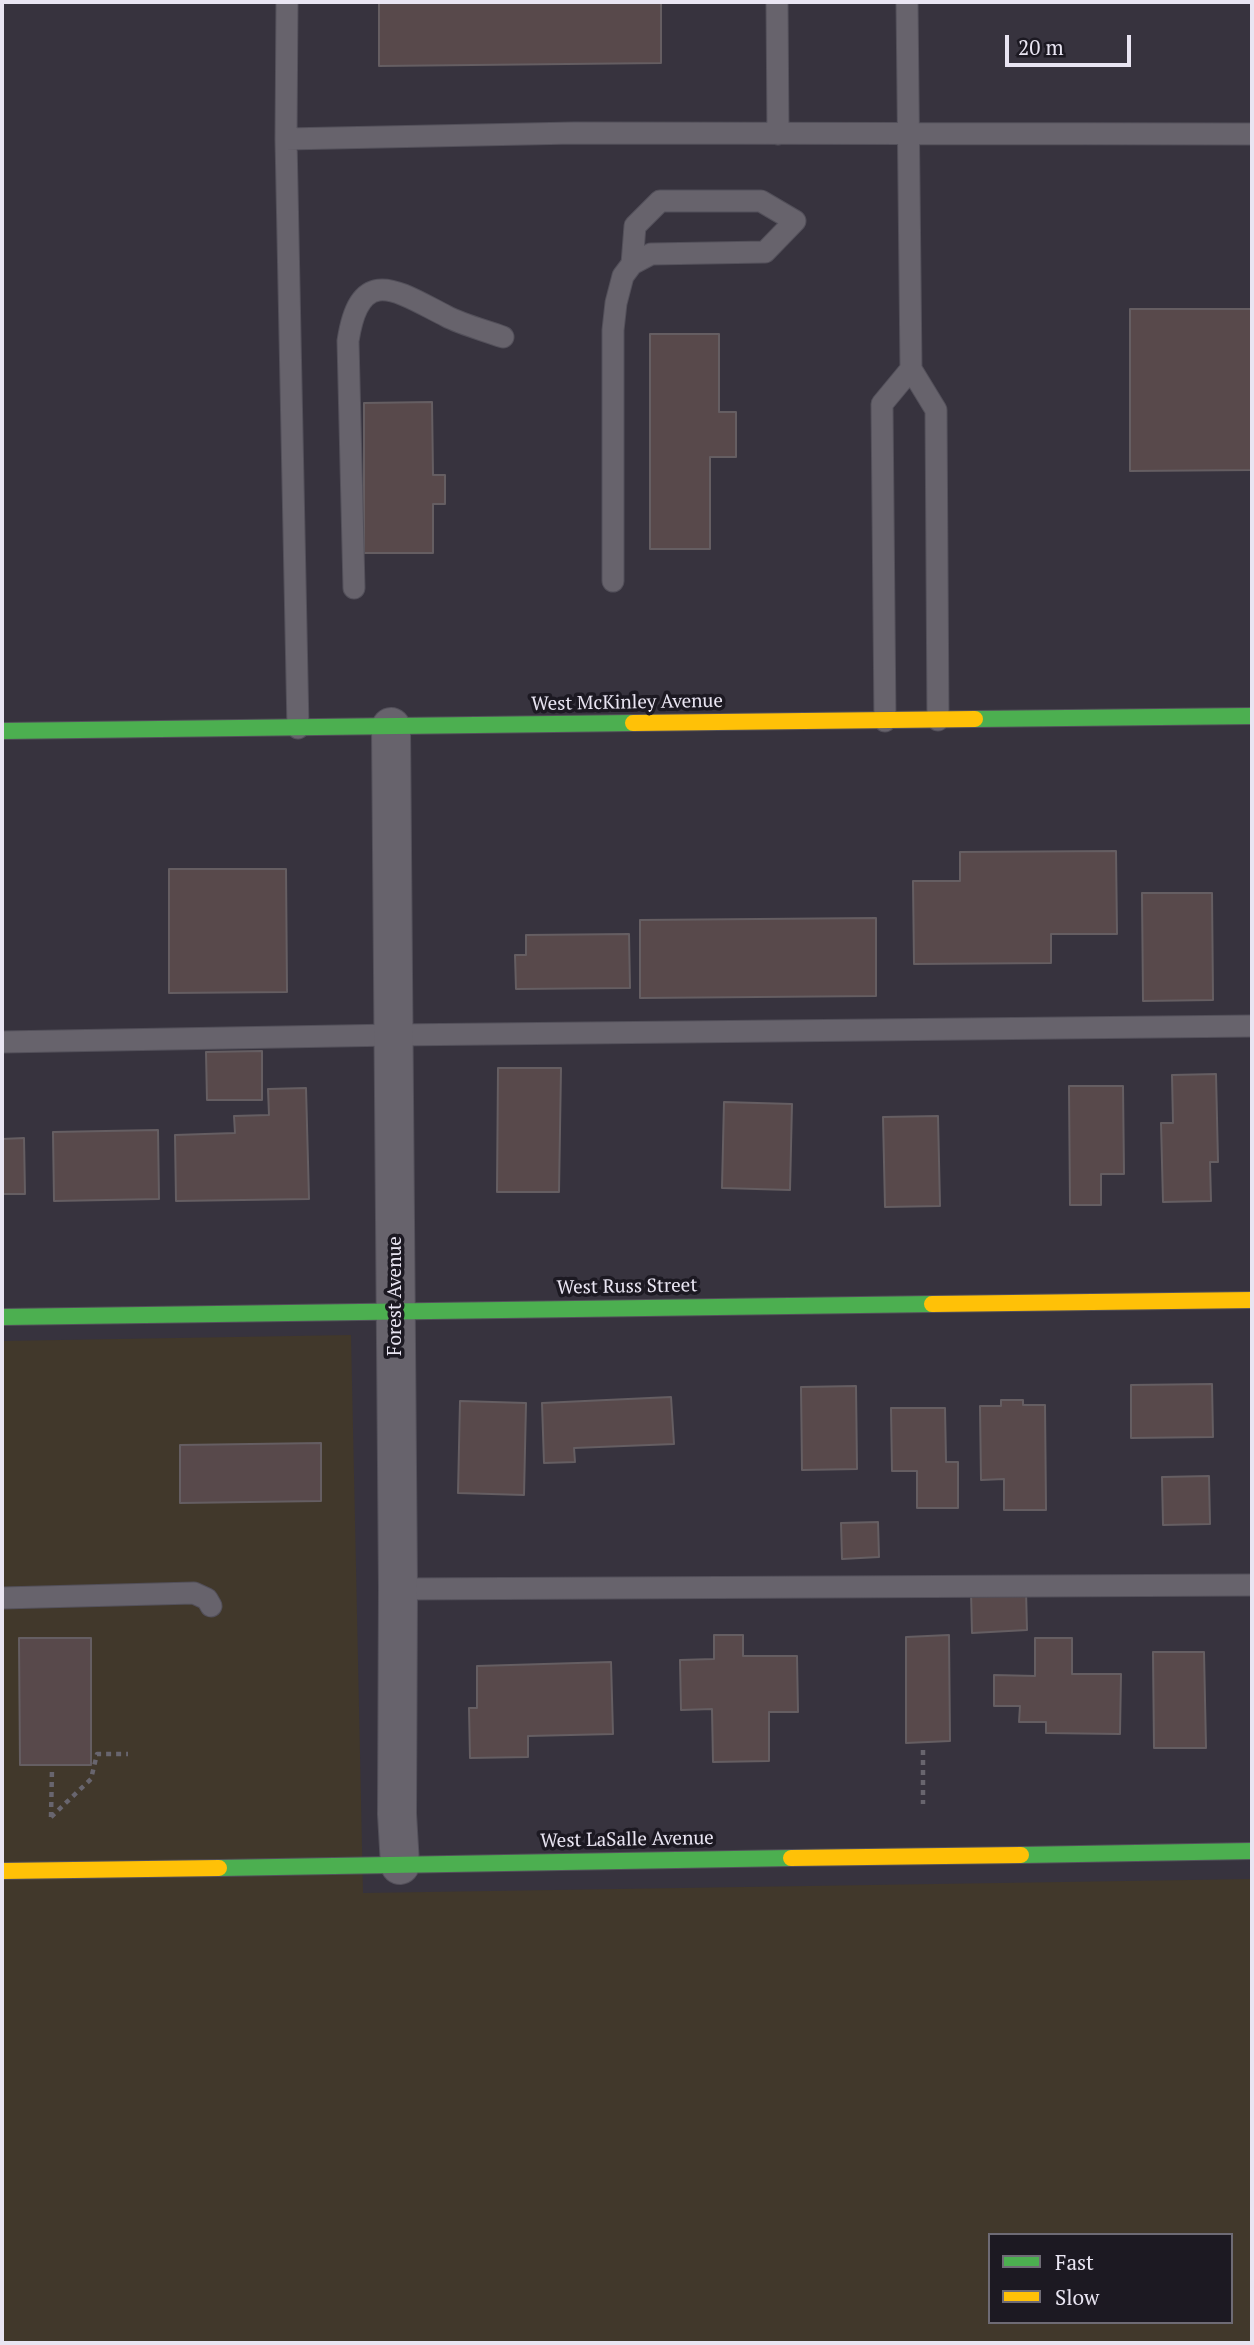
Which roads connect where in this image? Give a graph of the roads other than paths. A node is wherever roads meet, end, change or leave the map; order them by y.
1 (287, 2) edge
2 (776, 2) edge
3 (907, 2) edge
4 (778, 134) junction
5 (908, 134) junction
6 (1252, 134) edge
7 (286, 139) junction
8 (632, 264) junction
9 (503, 337) dead end
10 (911, 369) junction
11 (613, 581) dead end
12 (354, 588) dead end
13 (1252, 716) edge
14 (938, 720) junction
15 (885, 721) junction
16 (391, 727) junction
17 (298, 728) junction
18 (2, 732) edge
19 (1252, 1026) edge
20 (394, 1035) junction
21 (2, 1042) edge
22 (1252, 1300) edge
23 (396, 1312) junction
24 (2, 1317) edge
25 (1252, 1585) edge
26 (398, 1589) junction
27 (2, 1598) edge
28 (211, 1606) dead end
29 (1252, 1851) edge
30 (400, 1865) junction
31 (2, 1871) edge

1 - 7 lane
2 - 4 lane
3 - 5 lane
4 - 5 lane
4 - 7 lane
5 - 6 lane
5 - 10 lane
7 - 17 lane
8 - 8 lane
8 - 11 lane
9 - 12 lane
10 - 14 lane
10 - 15 lane
13 - 14 street, West McKinley Avenue
14 - 15 street, West McKinley Avenue
15 - 16 street, West McKinley Avenue
16 - 17 street, West McKinley Avenue
16 - 20 street, Forest Avenue
17 - 18 street, West McKinley Avenue
19 - 20 lane
20 - 21 lane
20 - 23 street, Forest Avenue
22 - 23 street, West Russ Street
23 - 24 street, West Russ Street
23 - 26 street, Forest Avenue
25 - 26 lane
26 - 30 street, Forest Avenue
27 - 28 lane
29 - 30 street, West LaSalle Avenue
30 - 31 street, West LaSalle Avenue

